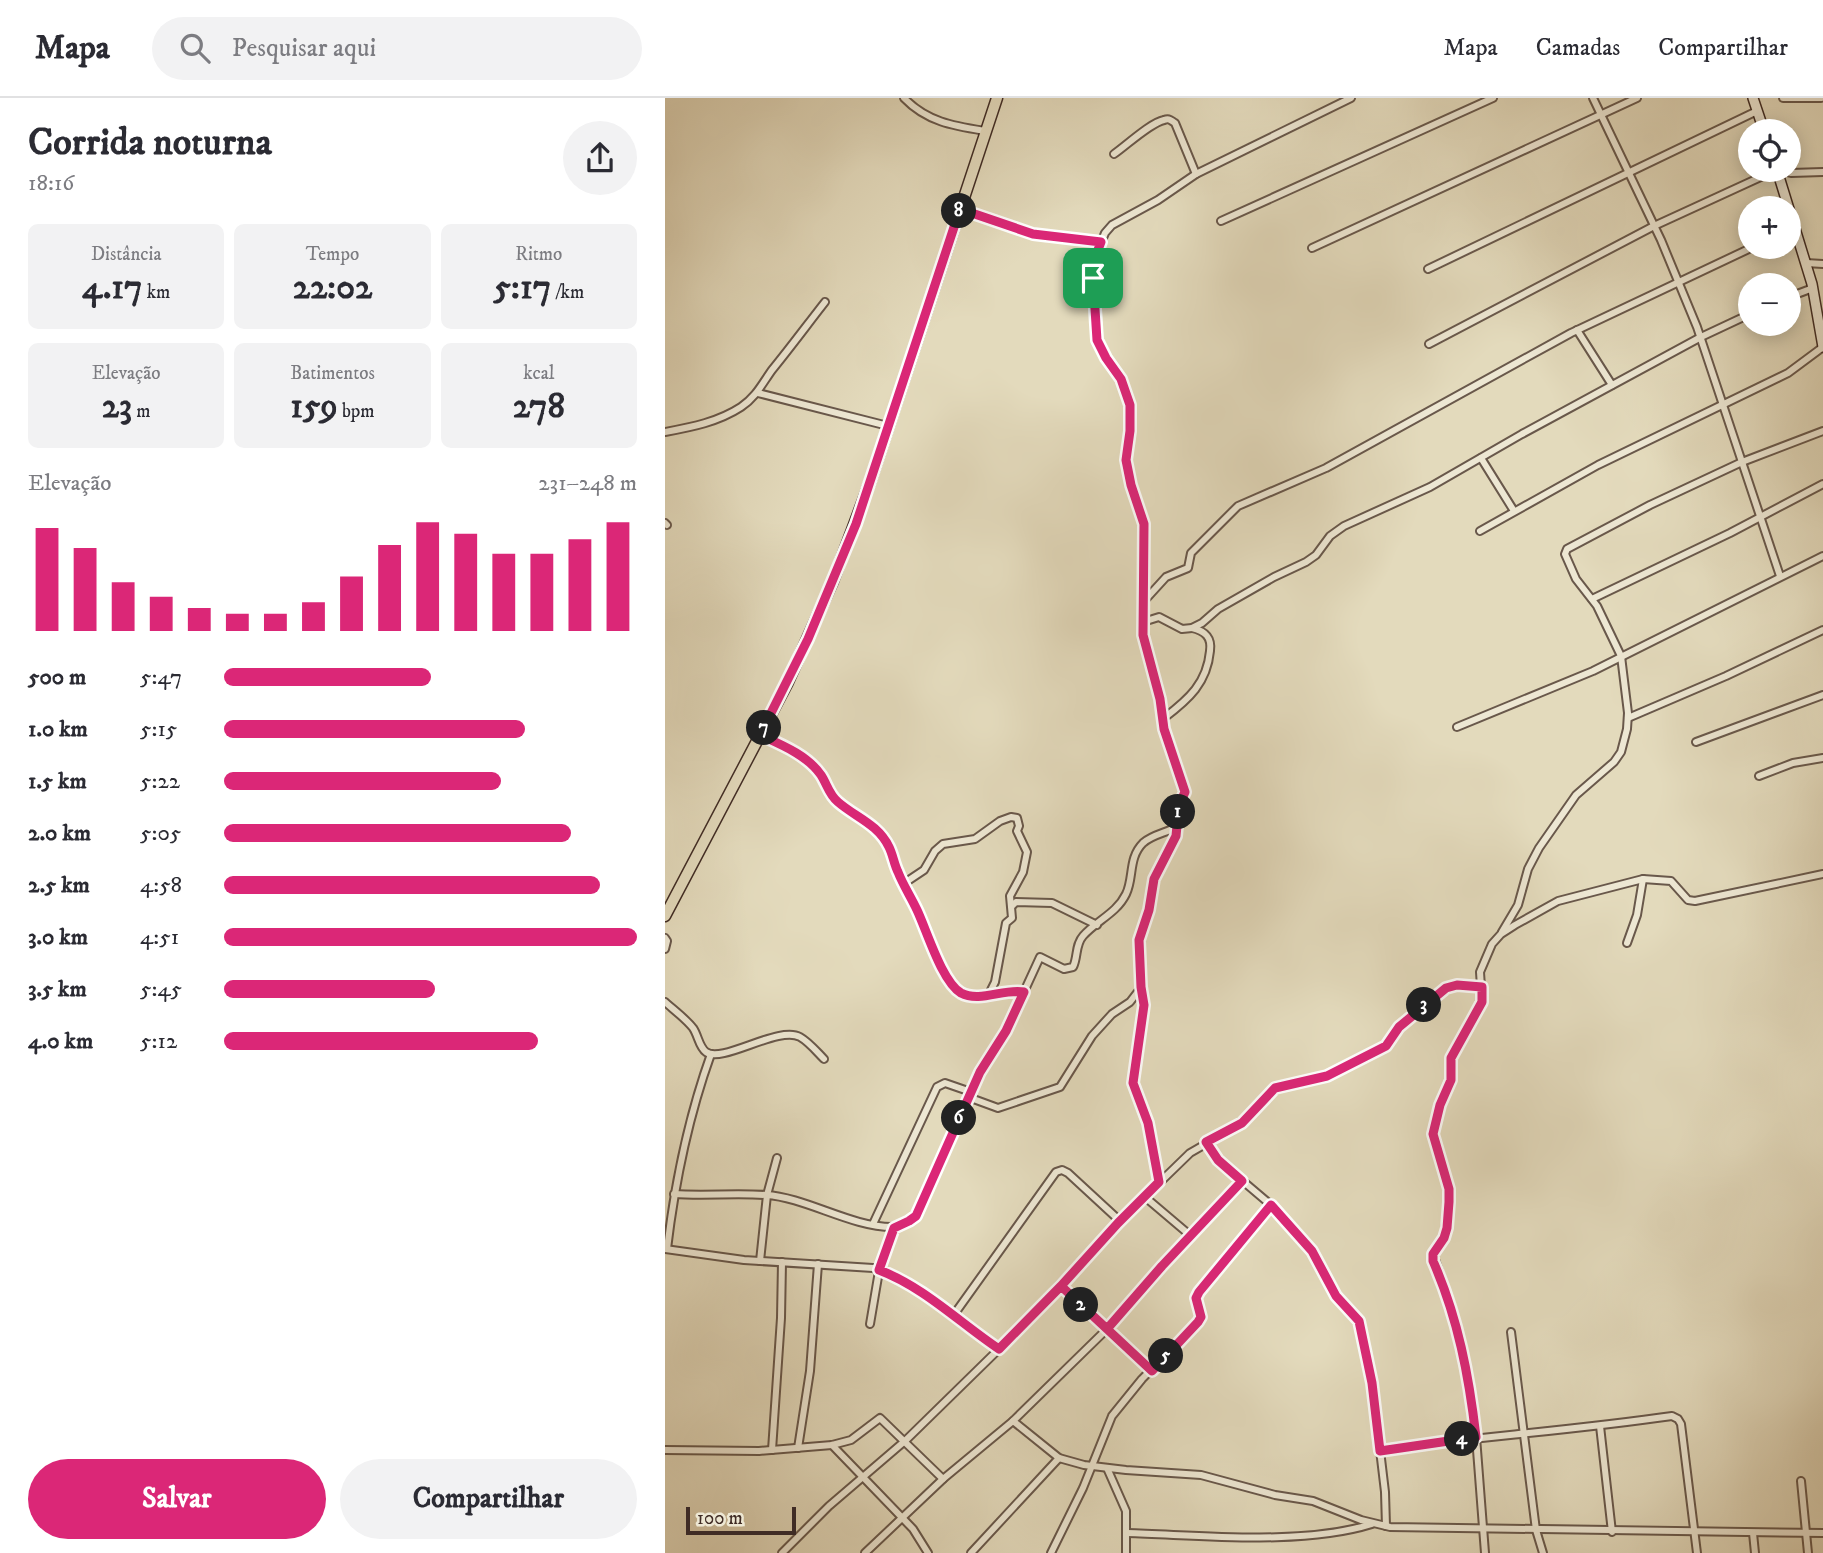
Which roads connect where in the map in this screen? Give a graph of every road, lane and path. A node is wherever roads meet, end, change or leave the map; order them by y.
1 (904, 98) edge
2 (997, 98) edge
3 (1351, 98) edge
4 (1493, 98) edge
5 (1593, 98) edge
6 (1637, 98) edge
7 (1753, 98) edge
8 (1783, 98) edge
9 (1821, 98) edge
10 (1757, 111) junction
11 (1601, 115) junction
12 (1760, 119) edge
13 (985, 131) junction
14 (1114, 154) dead end
15 (1823, 172) edge
16 (1628, 173) junction
17 (1801, 173) edge
18 (1196, 174) junction
19 (1751, 182) edge
20 (960, 209) junction
21 (1221, 221) dead end
22 (1654, 226) junction
23 (1101, 242) junction
24 (1313, 248) dead end
25 (1801, 251) edge
26 (1738, 254) edge
27 (1806, 263) junction
28 (1823, 264) edge
29 (1428, 269) dead end
30 (1678, 281) junction
31 (1813, 288) junction
32 (1801, 292) edge
33 (825, 302) dead end
34 (1738, 320) edge
35 (1577, 330) junction
36 (1701, 337) junction
37 (1430, 344) dead end
38 (1823, 347) edge
39 (1612, 385) junction
40 (758, 393) junction
41 (1723, 405) junction
42 (888, 426) junction
43 (1823, 431) edge
44 (665, 432) edge
45 (1481, 458) junction
46 (1742, 462) junction
47 (1823, 484) edge
48 (1514, 511) junction
49 (1761, 517) junction
50 (1480, 531) dead end
51 (1823, 556) edge
52 (1780, 576) junction
53 (1592, 599) junction
54 (1144, 601) junction
55 (1143, 622) junction
56 (1192, 628) junction
57 (1823, 629) edge
58 (1621, 656) junction
59 (1823, 695) edge
60 (1628, 718) junction
61 (1164, 719) junction
62 (1457, 727) dead end
63 (760, 735) junction
64 (1696, 742) dead end
65 (1823, 758) edge
66 (1759, 776) dead end
67 (1178, 826) junction
68 (1823, 874) edge
69 (1643, 879) junction
70 (903, 884) junction
71 (1012, 906) junction
72 (665, 916) edge
73 (1097, 925) junction
74 (1501, 934) junction
75 (665, 938) edge
76 (1627, 943) dead end
77 (665, 949) edge
78 (1141, 987) junction
79 (1482, 987) junction
80 (1024, 992) junction
81 (989, 994) junction
82 (665, 1003) edge
83 (711, 1054) junction
84 (824, 1059) dead end
85 (969, 1095) junction
86 (1206, 1142) junction
87 (777, 1158) dead end
88 (1242, 1181) junction
89 (1159, 1182) junction
90 (674, 1194) junction
91 (767, 1195) junction
92 (1145, 1196) junction
93 (1271, 1205) junction
94 (1120, 1221) junction
95 (873, 1224) junction
96 (894, 1228) junction
97 (1191, 1236) junction
98 (666, 1249) edge
99 (760, 1261) junction
100 (782, 1262) junction
101 (818, 1264) junction
102 (879, 1270) junction
103 (1061, 1286) junction
104 (953, 1316) junction
105 (870, 1324) dead end
106 (1107, 1329) junction
107 (1511, 1332) dead end
108 (999, 1349) junction
109 (1152, 1371) junction
110 (1013, 1421) junction
111 (1600, 1426) junction
112 (1525, 1434) junction
113 (1476, 1437) junction
114 (906, 1440) junction
115 (832, 1445) junction
116 (798, 1448) junction
117 (665, 1450) edge
118 (772, 1450) junction
119 (1380, 1451) junction
120 (1059, 1458) junction
121 (1090, 1466) junction
122 (1107, 1468) junction
123 (863, 1477) junction
124 (943, 1479) junction
125 (1801, 1481) dead end
126 (902, 1517) junction
127 (1374, 1523) junction
128 (1385, 1526) junction
129 (1485, 1529) junction
130 (1536, 1530) junction
131 (1612, 1532) junction
132 (1694, 1532) junction
133 (1127, 1533) junction
134 (1753, 1533) junction
135 (1806, 1533) junction
136 (1823, 1533) edge
137 (782, 1553) edge
138 (865, 1553) edge
139 (928, 1553) edge
140 (971, 1553) edge
141 (1051, 1553) edge
142 (1126, 1553) edge
143 (1485, 1553) edge
144 (1543, 1553) edge
145 (1697, 1553) edge
146 (1755, 1553) edge
147 (1808, 1553) edge

1 - 13 street
2 - 13 main road
3 - 18 street
4 - 21 street
5 - 11 street
6 - 11 street
7 - 10 main road
8 - 9 street
10 - 12 main road
10 - 16 street
11 - 16 street
11 - 24 street
13 - 20 main road
14 - 18 street
15 - 17 street
16 - 22 street
16 - 29 street
18 - 23 street
19 - 22 street
20 - 23 street
20 - 42 main road
22 - 30 street
22 - 37 street
23 - 54 street
25 - 27 main road
26 - 30 street
27 - 28 street
27 - 31 main road
30 - 35 street
30 - 36 street
31 - 32 street
31 - 38 main road
33 - 40 street
34 - 36 street
35 - 39 street
35 - 54 street
36 - 39 street
36 - 41 street
38 - 41 street
39 - 45 street
40 - 42 street
40 - 44 street
41 - 46 street
41 - 48 street
42 - 63 main road
43 - 46 street
45 - 48 street
45 - 56 street
46 - 49 street
46 - 53 street
47 - 49 street
48 - 50 street
49 - 52 street
49 - 53 street
51 - 52 street
52 - 58 street
53 - 58 street
54 - 55 street
55 - 56 street
55 - 61 street
56 - 61 street
57 - 60 street
58 - 60 street
58 - 62 street
59 - 64 street
60 - 74 street
61 - 67 street
63 - 70 street
63 - 72 main road
65 - 66 street
67 - 73 street
67 - 78 street
68 - 69 street
69 - 74 street
69 - 76 street
70 - 71 street
70 - 81 street
71 - 73 street
71 - 81 street
73 - 80 street
74 - 79 street
75 - 77 street
78 - 85 street
78 - 89 street
79 - 86 street
79 - 113 street
80 - 81 street
80 - 85 street
82 - 83 street
83 - 84 street
83 - 90 street
85 - 95 street
85 - 96 street
86 - 88 street
86 - 89 street
87 - 91 street
88 - 93 street
88 - 97 street
89 - 92 street
90 - 91 street
90 - 98 street
91 - 95 street
91 - 99 street
92 - 94 street
92 - 97 street
93 - 109 street
93 - 119 street
94 - 103 street
94 - 104 street
95 - 96 street
96 - 102 street
97 - 106 street
98 - 99 street
99 - 100 street
100 - 101 street
100 - 118 street
101 - 102 street
101 - 116 street
102 - 104 street
102 - 105 street
103 - 106 street
103 - 108 street
104 - 108 street
106 - 109 street
106 - 110 street
107 - 112 street
108 - 114 street
109 - 121 street
110 - 120 street
110 - 124 street
111 - 112 street
111 - 131 street
111 - 132 street
112 - 113 street
112 - 130 street
113 - 119 street
113 - 129 street
114 - 115 street
114 - 123 street
114 - 124 street
115 - 116 street
115 - 123 street
116 - 118 street
117 - 118 street
119 - 128 street
120 - 121 street
120 - 140 street
121 - 122 street
121 - 141 street
122 - 127 street
122 - 133 street
123 - 126 street
123 - 137 street
124 - 126 street
125 - 135 street
126 - 138 street
126 - 139 street
127 - 128 street
127 - 133 street
128 - 129 street
129 - 130 street
129 - 143 street
130 - 131 street
130 - 144 street
131 - 132 street
132 - 134 street
132 - 145 street
133 - 142 street
134 - 135 street
134 - 146 street
135 - 136 street
135 - 147 street

